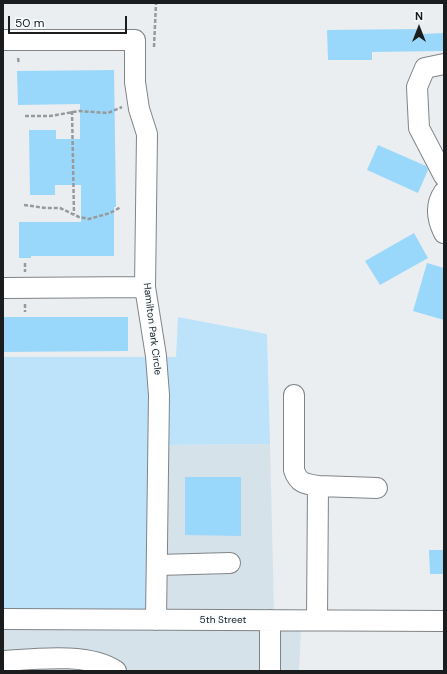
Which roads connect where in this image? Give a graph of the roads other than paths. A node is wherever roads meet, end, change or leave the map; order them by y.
1 (3, 40) edge
2 (444, 64) edge
3 (444, 176) edge
4 (444, 192) edge
5 (444, 233) edge
6 (145, 287) junction
7 (3, 288) edge
8 (294, 395) dead end
9 (318, 486) junction
10 (377, 488) dead end
11 (230, 563) dead end
12 (157, 565) junction
13 (3, 619) edge
14 (156, 620) junction
15 (270, 620) junction
16 (317, 620) junction
17 (444, 621) edge
18 (3, 661) edge
19 (116, 671) edge
20 (270, 671) edge

1 - 6 street, Hamilton Park Circle
2 - 3 street
4 - 5 street
6 - 7 street
6 - 12 street, Hamilton Park Circle
8 - 9 street
9 - 10 street
9 - 16 street
11 - 12 street
12 - 14 street, Hamilton Park Circle
13 - 14 street, 5th Street
14 - 15 street, 5th Street
15 - 16 street, 5th Street
15 - 20 street
16 - 17 street, 5th Street
18 - 19 street

